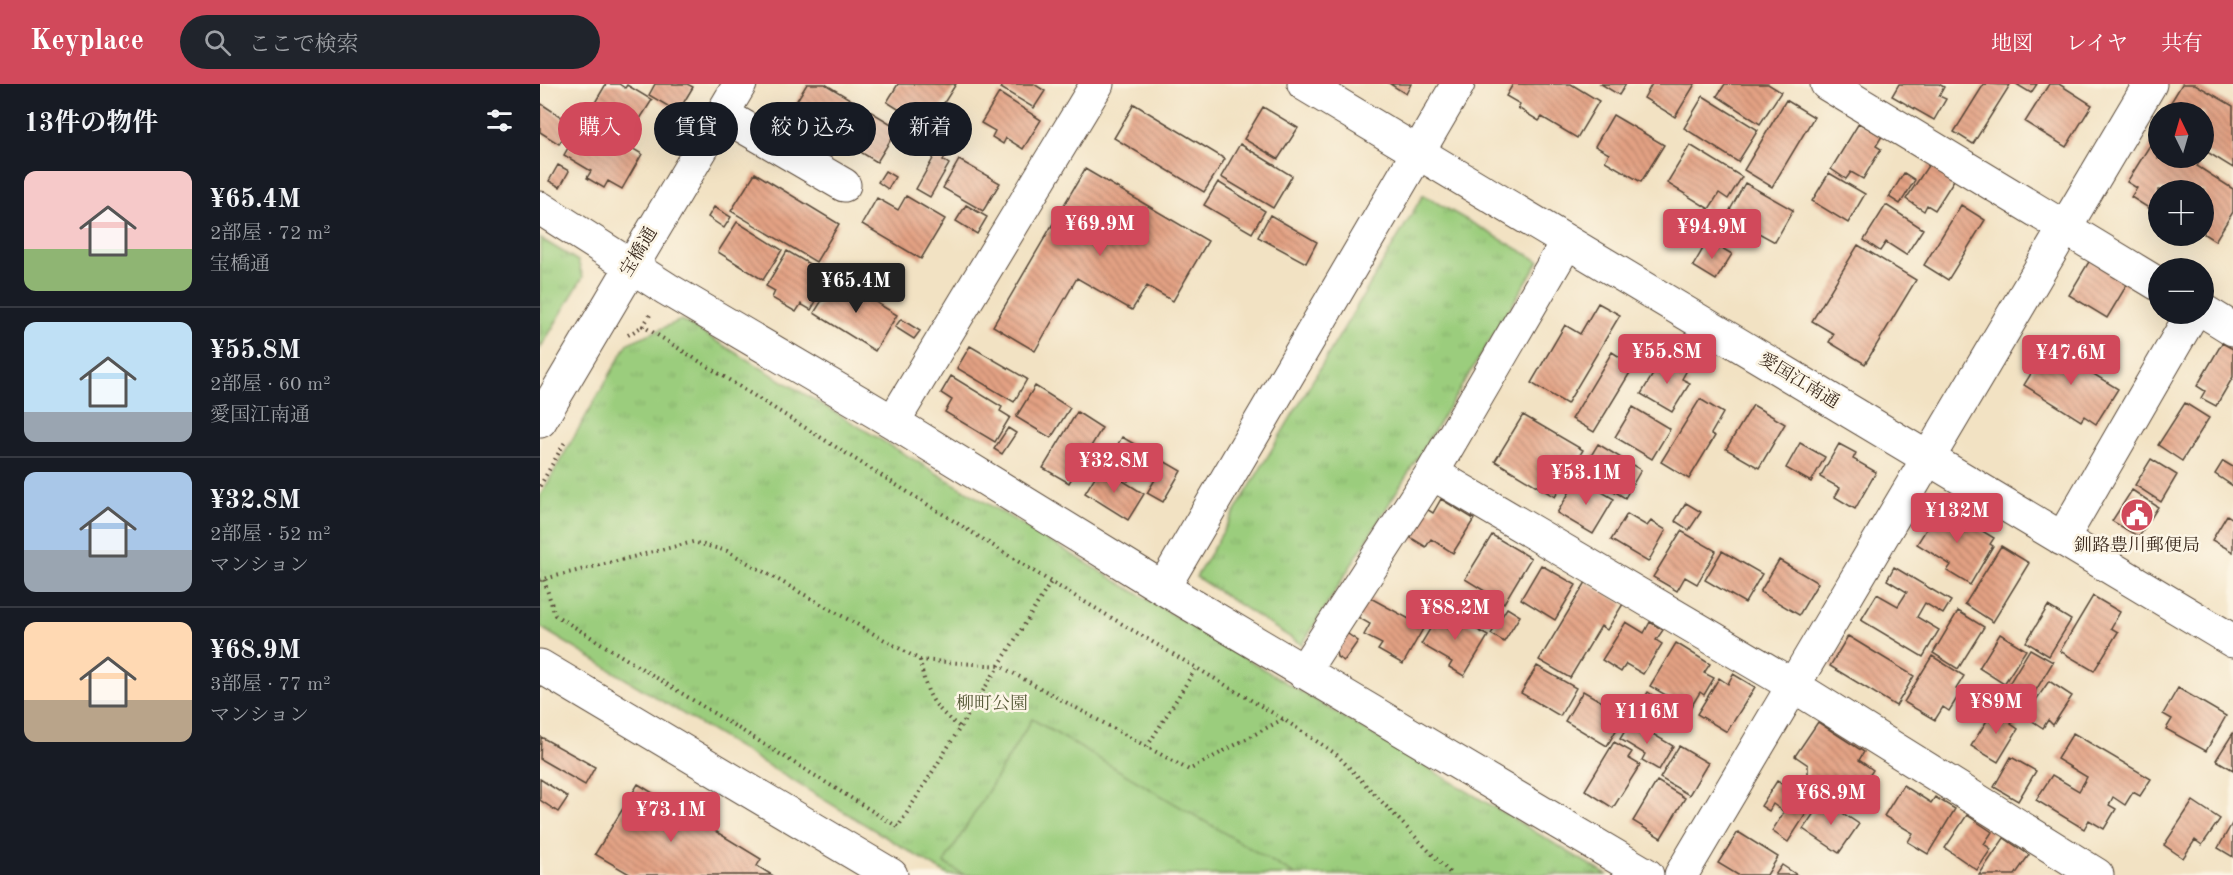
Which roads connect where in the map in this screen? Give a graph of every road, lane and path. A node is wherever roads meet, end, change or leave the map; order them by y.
1 (740, 84) edge
2 (1096, 84) edge
3 (1304, 84) edge
4 (1458, 84) edge
5 (1827, 84) edge
6 (2150, 84) edge
7 (729, 102) edge
8 (738, 123) edge
9 (1417, 151) junction
10 (697, 156) edge
11 (844, 185) dead end
12 (540, 208) edge
13 (2066, 228) junction
14 (1567, 242) junction
15 (631, 265) junction
16 (2148, 278) edge
17 (667, 289) junction
18 (2214, 317) edge
19 (2186, 324) edge
20 (2233, 328) edge
21 (540, 421) edge
22 (892, 422) junction
23 (1928, 459) junction
24 (1432, 473) junction
25 (2062, 540) junction
26 (542, 580) edge
27 (1051, 582) junction
28 (1163, 588) junction
29 (2233, 641) edge
30 (920, 660) junction
31 (540, 666) edge
32 (1000, 666) junction
33 (1196, 668) junction
34 (1303, 672) junction
35 (1794, 686) junction
36 (1283, 719) junction
37 (962, 728) junction
38 (1147, 747) junction
39 (891, 875) edge
40 (1452, 875) edge
41 (1647, 875) edge
42 (1681, 875) edge
43 (2097, 875) edge

1 - 7 street, 宝橋通
2 - 22 street
3 - 9 street, 愛国江南通
4 - 9 street
5 - 13 street
6 - 13 street
8 - 11 street
9 - 14 street, 愛国江南通
9 - 28 street
10 - 15 street, 宝橋通
12 - 15 street
13 - 16 street
13 - 23 street
14 - 23 street, 愛国江南通
14 - 24 street
15 - 17 street
15 - 21 street, 宝橋通
17 - 22 street
17 - 27 path
18 - 20 street
19 - 25 street
22 - 28 street
23 - 25 street, 愛国江南通
23 - 35 street
24 - 34 street
24 - 35 street
25 - 29 street, 愛国江南通
26 - 30 path
26 - 37 path
27 - 32 path
27 - 33 path
28 - 34 street
30 - 32 path
30 - 37 path
31 - 39 street
32 - 37 path
32 - 38 path
33 - 36 path
33 - 38 path
34 - 41 street
35 - 42 street
35 - 43 street
36 - 38 path
36 - 40 path

